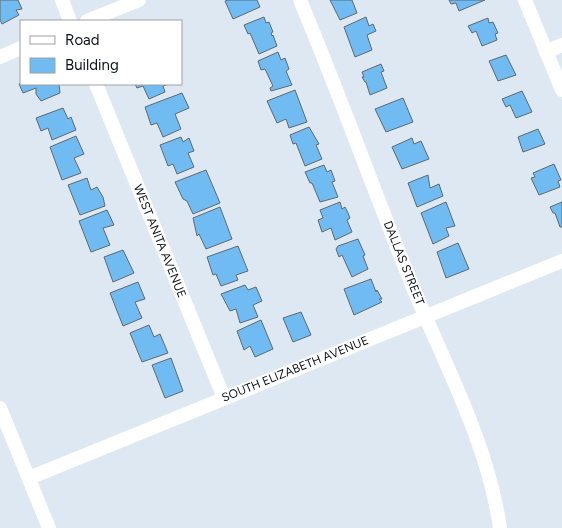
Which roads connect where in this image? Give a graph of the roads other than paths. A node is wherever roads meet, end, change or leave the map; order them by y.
1 (62, 0) edge
2 (139, 0) edge
3 (300, 0) edge
4 (525, 0) edge
5 (70, 20) edge
6 (89, 20) edge
7 (562, 45) edge
8 (20, 48) edge
9 (546, 52) junction
10 (0, 57) edge
11 (96, 85) edge
12 (562, 90) edge
13 (562, 261) edge
14 (426, 316) junction
15 (224, 398) junction
16 (0, 408) edge
17 (29, 478) junction
18 (49, 528) edge
19 (500, 528) edge

1 - 5 street
2 - 6 street
3 - 14 street, DALLAS STREET
4 - 9 street
7 - 9 street
8 - 10 street
9 - 12 street
11 - 15 street, WEST ANITA AVENUE
13 - 14 street, SOUTH ELIZABETH AVENUE
14 - 15 street, SOUTH ELIZABETH AVENUE
14 - 19 street, DALLAS STREET
15 - 17 street, SOUTH ELIZABETH AVENUE
16 - 17 street
17 - 18 street

